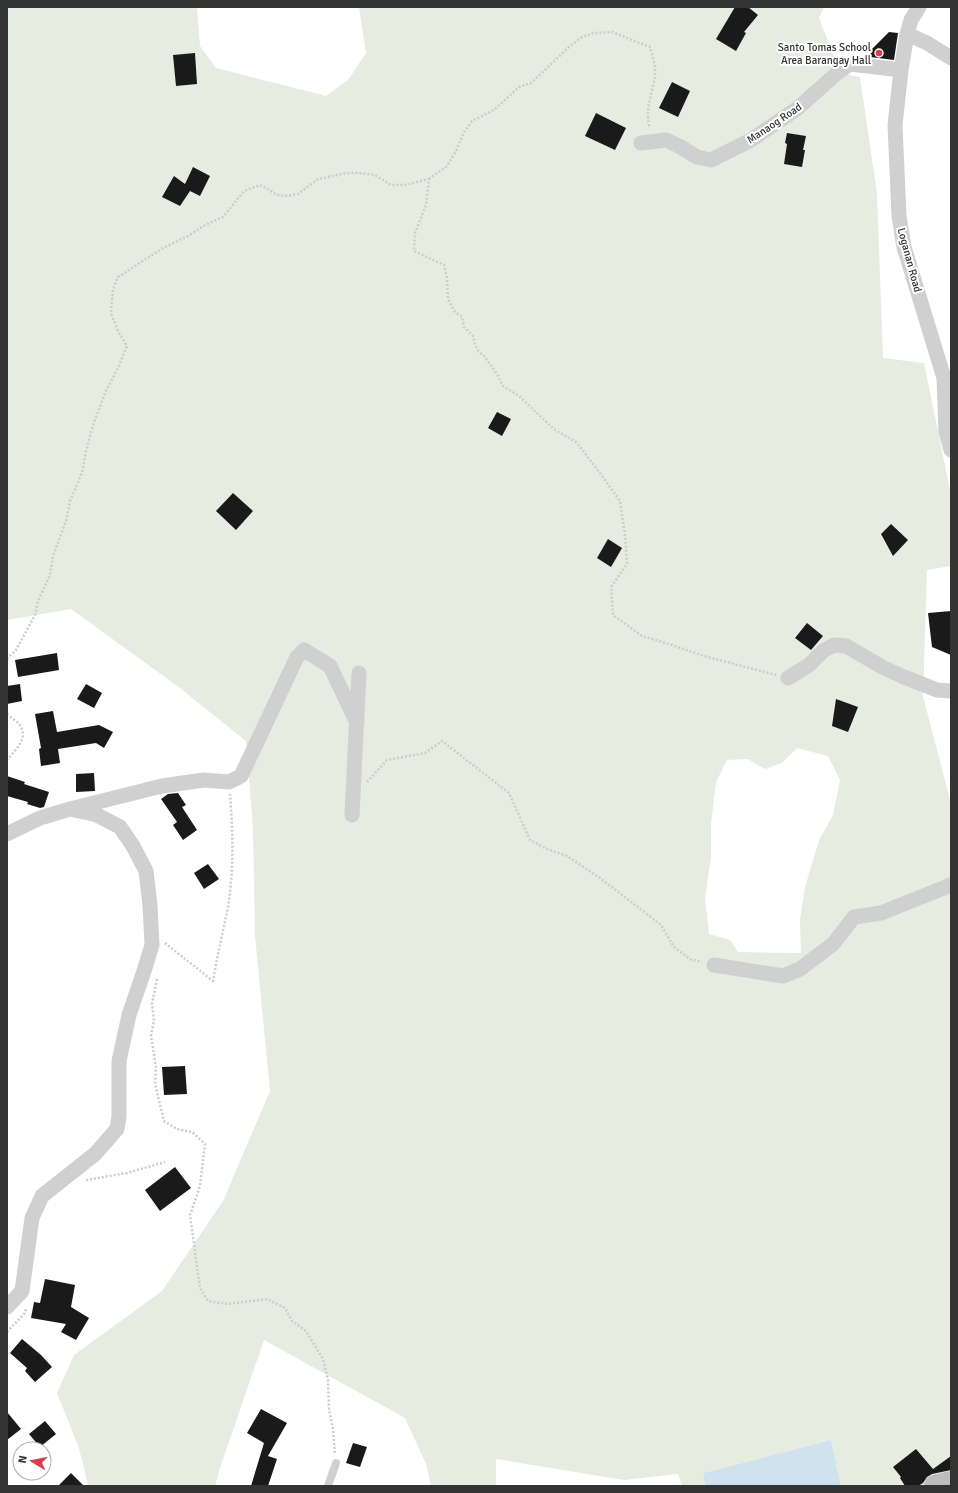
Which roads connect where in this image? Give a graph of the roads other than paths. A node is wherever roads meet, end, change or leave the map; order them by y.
1 (919, 7) edge
2 (909, 20) edge
3 (951, 58) edge
4 (901, 70) junction
5 (640, 143) dead end
6 (951, 450) edge
7 (359, 673) dead end
8 (788, 678) road end
9 (951, 691) edge
10 (357, 723) junction
11 (70, 809) junction
12 (352, 815) dead end
13 (7, 834) edge
14 (951, 886) edge
15 (714, 966) road end
16 (7, 1307) edge
17 (336, 1463) road end
18 (951, 1482) edge
19 (328, 1486) edge
20 (935, 1486) edge

1 - 2 street
2 - 3 street
2 - 4 street, Loganan Road
4 - 5 street, Manaog Road
4 - 6 street, Loganan Road
7 - 10 street
8 - 9 street
10 - 11 street
10 - 12 street
11 - 13 street
11 - 16 street
14 - 15 street
17 - 19 lane
18 - 20 street

